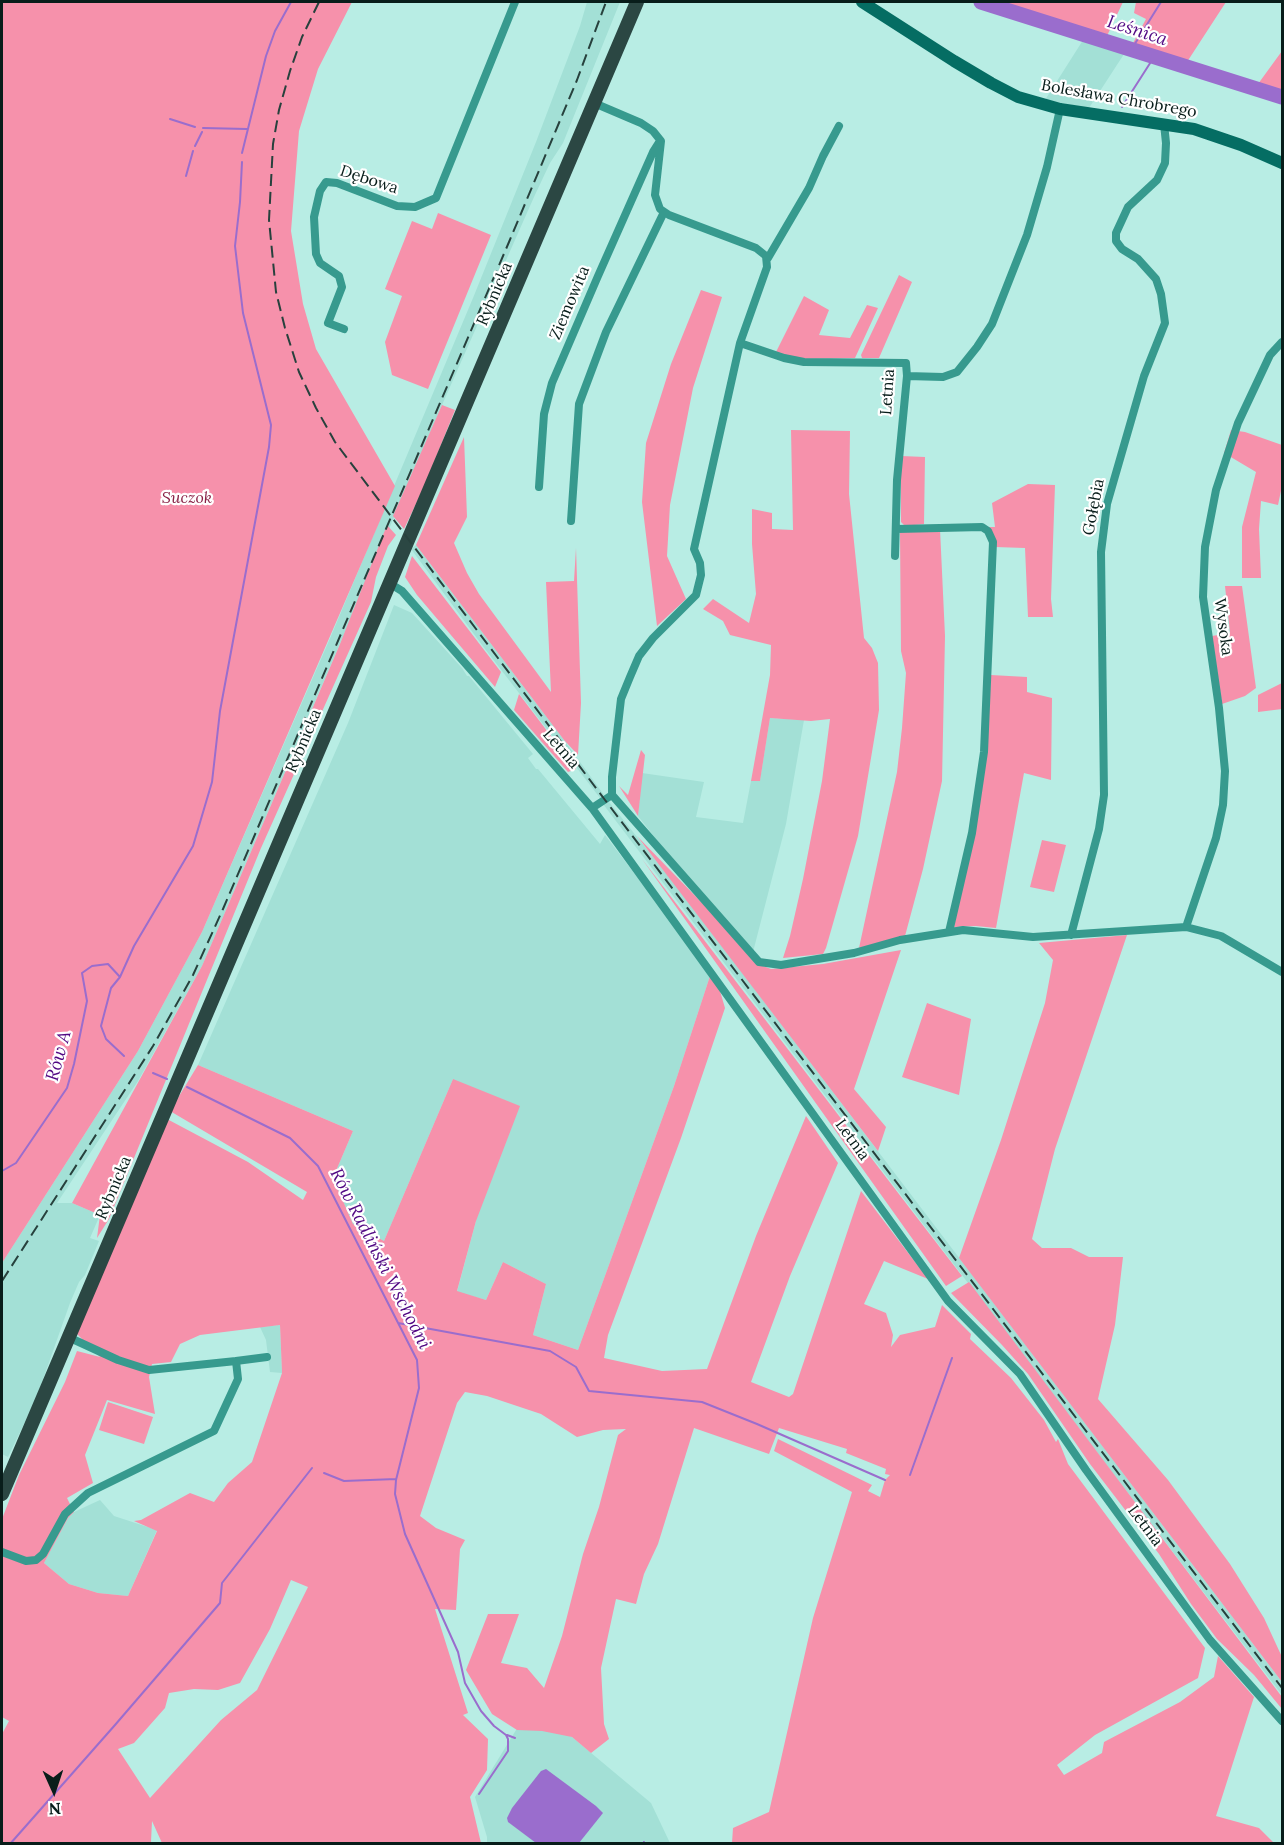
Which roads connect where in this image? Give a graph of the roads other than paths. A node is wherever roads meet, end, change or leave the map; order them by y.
1 (515, 2) edge
2 (637, 2) edge
3 (862, 2) edge
4 (594, 103) junction
5 (1060, 109) junction
6 (1164, 124) junction
7 (839, 126) dead end
8 (661, 141) junction
9 (1282, 163) edge
10 (664, 212) junction
11 (768, 258) junction
12 (344, 328) dead end
13 (1282, 342) edge
14 (740, 343) junction
15 (907, 376) junction
16 (539, 487) dead end
17 (571, 521) dead end
18 (897, 529) junction
19 (895, 556) dead end
20 (389, 583) junction
21 (612, 795) junction
22 (592, 808) junction
23 (1186, 927) junction
24 (949, 932) junction
25 (1071, 935) junction
26 (1282, 972) edge
27 (68, 1337) junction
28 (267, 1357) dead end
29 (236, 1361) junction
30 (2, 1494) edge
31 (2, 1552) edge
32 (1282, 1721) edge

1 - 12 street, Dębowa
2 - 4 main road, Rybnicka
3 - 5 street, Bolesława Chrobrego
4 - 8 street
4 - 20 main road, Rybnicka
5 - 6 street, Bolesława Chrobrego
5 - 15 street
6 - 9 street, Bolesława Chrobrego
6 - 25 street, Gołębia
7 - 11 street
8 - 10 street
8 - 16 street, Ziemowita
10 - 11 street
10 - 17 street
11 - 14 street
13 - 23 street, Wysoka
14 - 15 street, Letnia
14 - 21 street
15 - 18 street, Letnia
18 - 19 street, Letnia
18 - 24 street
20 - 22 street, Letnia
20 - 27 main road, Rybnicka
21 - 22 street
21 - 24 street
22 - 32 street, Letnia
23 - 25 street
23 - 26 street
24 - 25 street
27 - 29 street
27 - 30 main road, Rybnicka
28 - 29 street
29 - 31 street

